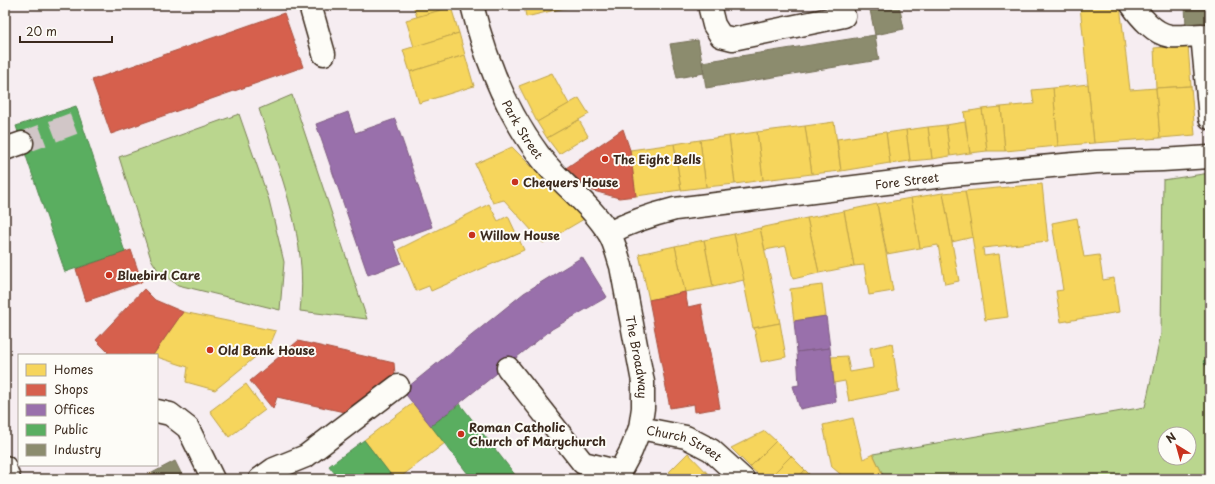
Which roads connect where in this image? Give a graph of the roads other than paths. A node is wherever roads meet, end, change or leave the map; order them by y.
1 (310, 5) edge
2 (472, 5) edge
3 (709, 5) edge
4 (1132, 5) edge
5 (844, 16) dead end
6 (324, 54) dead end
7 (1210, 118) edge
8 (1210, 157) edge
9 (609, 233) junction
10 (508, 368) dead end
11 (398, 386) dead end
12 (158, 411) edge
13 (640, 428) junction
14 (5, 467) edge
15 (618, 475) edge
16 (271, 476) edge
17 (9, 479) edge
18 (212, 479) edge
19 (743, 479) edge

1 - 6 street
2 - 9 street, Park Street
3 - 5 street
4 - 7 street
8 - 9 street, Fore Street
9 - 13 street, The Broadway
10 - 15 street
11 - 16 street
12 - 18 street
13 - 15 street, The Broadway
13 - 19 street, Church Street
14 - 17 street

